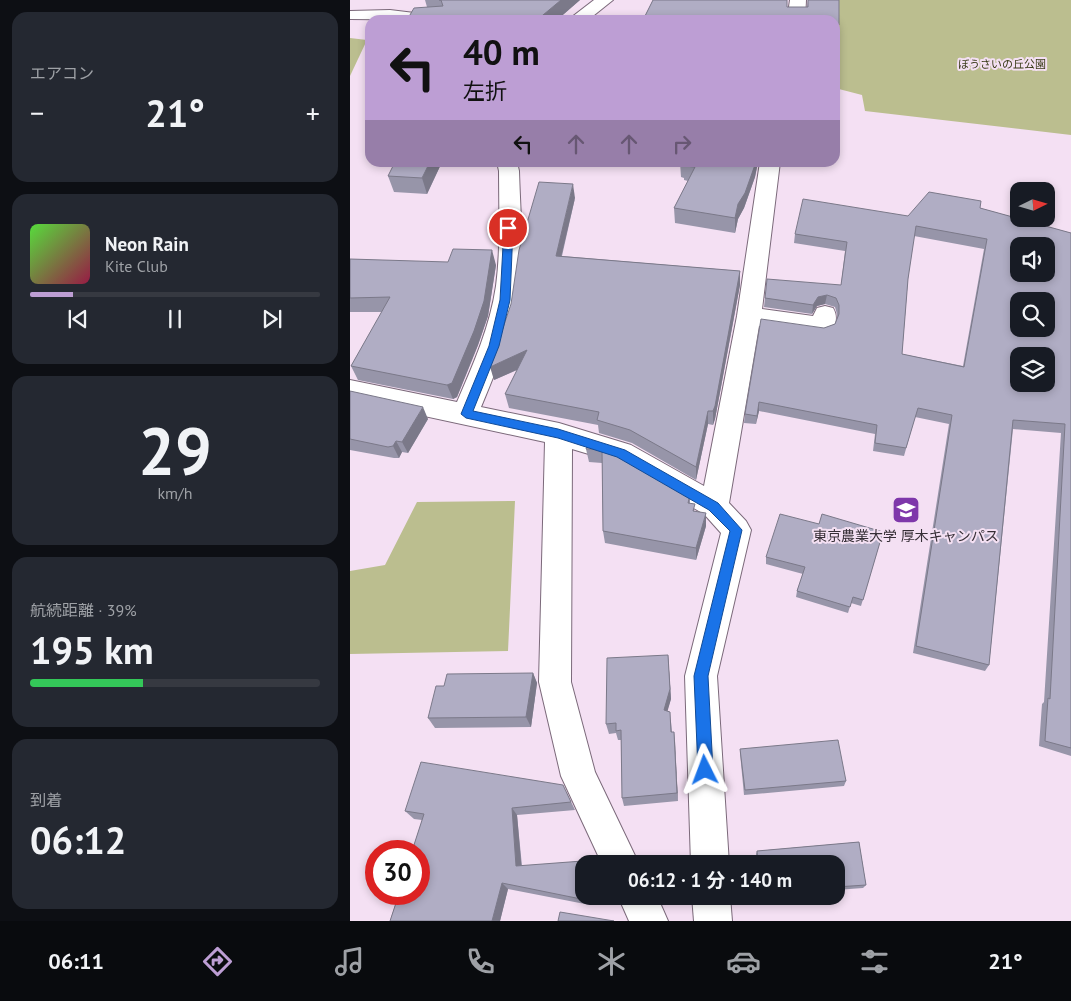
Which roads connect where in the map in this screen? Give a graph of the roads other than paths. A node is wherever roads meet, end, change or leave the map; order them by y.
1 (605, 0) edge
2 (798, 0) edge
3 (350, 15) edge
4 (398, 15) edge
5 (584, 15) edge
6 (796, 15) edge
7 (508, 167) edge
8 (769, 167) edge
9 (749, 316) junction
10 (823, 327) edge
11 (350, 390) edge
12 (466, 414) junction
13 (558, 434) junction
14 (714, 506) junction
15 (617, 855) edge
16 (710, 855) edge
17 (641, 905) edge
18 (712, 905) edge
19 (649, 921) edge
20 (713, 921) edge

1 - 5 street
2 - 6 street
3 - 4 lane
7 - 12 street
8 - 9 street
9 - 10 street
9 - 14 street
11 - 12 street
12 - 13 street
13 - 14 street
13 - 15 street
14 - 16 street
17 - 19 street
18 - 20 street

